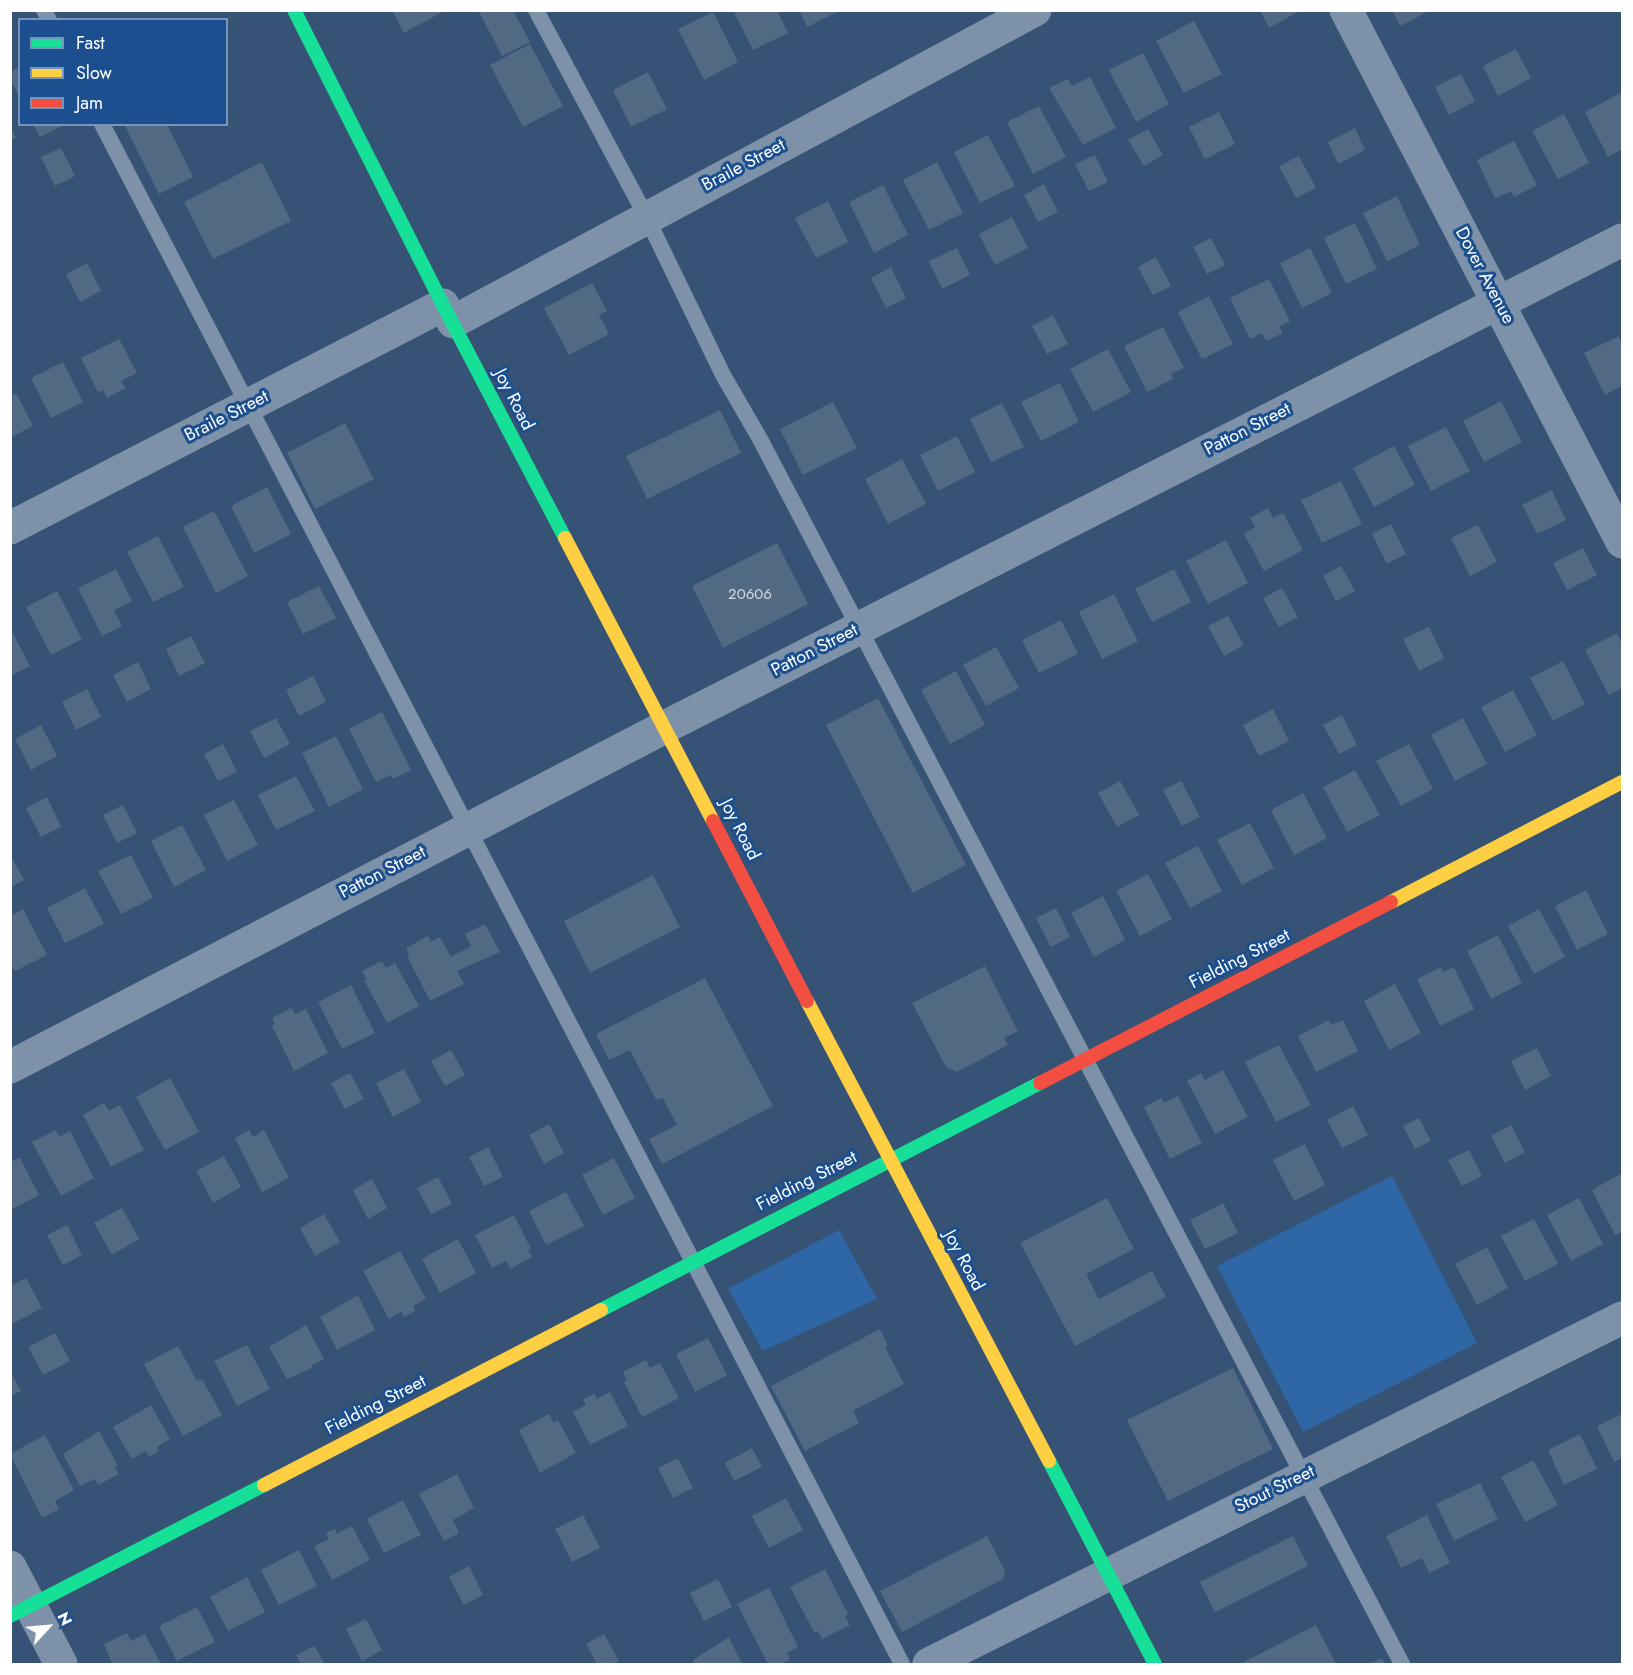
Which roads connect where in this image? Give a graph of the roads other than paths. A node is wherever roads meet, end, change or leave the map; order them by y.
1 (294, 10) edge
2 (536, 10) edge
3 (1035, 10) edge
4 (1346, 10) edge
5 (103, 126) edge
6 (647, 218) junction
7 (1623, 240) edge
8 (1498, 303) junction
9 (448, 314) junction
10 (247, 406) junction
11 (10, 528) edge
12 (1623, 542) edge
13 (860, 628) junction
14 (666, 727) junction
15 (1623, 782) edge
16 (467, 830) junction
17 (1086, 1059) junction
18 (10, 1067) edge
19 (890, 1159) junction
20 (692, 1262) junction
21 (1623, 1318) edge
22 (1303, 1476) junction
23 (10, 1567) edge
24 (1107, 1573) junction
25 (21, 1611) edge
26 (61, 1665) edge
27 (902, 1665) edge
28 (929, 1665) edge
29 (1155, 1665) edge
30 (1402, 1665) edge

1 - 9 main road, Joy Road
2 - 6 lane
3 - 6 street, Braile Street
4 - 8 street, Dover Avenue
5 - 10 lane
6 - 9 street, Braile Street
6 - 13 lane
7 - 8 street, Patton Street
8 - 12 street, Dover Avenue
8 - 13 street, Patton Street
9 - 10 street, Braile Street
9 - 14 main road, Joy Road
10 - 11 street, Braile Street
10 - 16 lane
13 - 14 street, Patton Street
13 - 17 lane
14 - 16 street, Patton Street
14 - 19 main road, Joy Road
15 - 17 main road, Fielding Street
16 - 18 street, Patton Street
16 - 20 lane
17 - 19 main road, Fielding Street
17 - 22 lane
19 - 20 main road, Fielding Street
19 - 24 main road, Joy Road
20 - 25 main road, Fielding Street
20 - 27 lane
21 - 22 street, Stout Street
22 - 24 street, Stout Street
22 - 30 lane
23 - 25 street
24 - 28 street, Stout Street
24 - 29 main road, Joy Road
25 - 26 street

